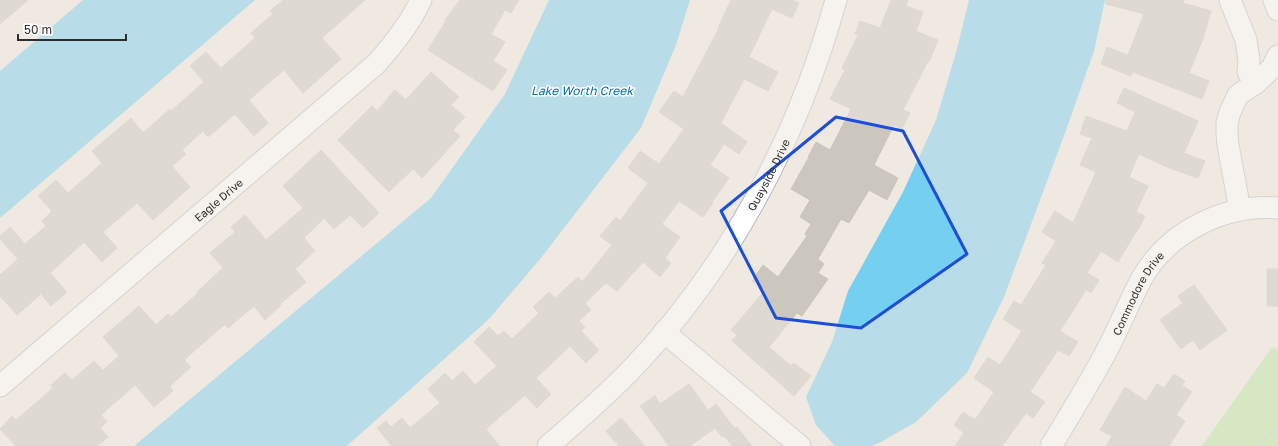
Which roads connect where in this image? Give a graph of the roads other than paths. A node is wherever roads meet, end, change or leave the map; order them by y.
1 (421, 0) edge
2 (836, 0) edge
3 (1230, 0) edge
4 (1274, 0) edge
5 (1278, 10) edge
6 (1278, 56) edge
7 (1256, 83) junction
8 (1278, 208) edge
9 (1240, 210) junction
10 (664, 332) junction
11 (0, 386) edge
12 (548, 446) edge
13 (800, 446) edge
14 (1051, 446) edge

1 - 11 street, Eagle Drive
2 - 10 street, Quayside Drive
3 - 7 street
4 - 5 street
6 - 7 street
7 - 9 street
8 - 9 street, Commodore Drive
9 - 14 street, Commodore Drive
10 - 12 street, Quayside Drive
10 - 13 street

